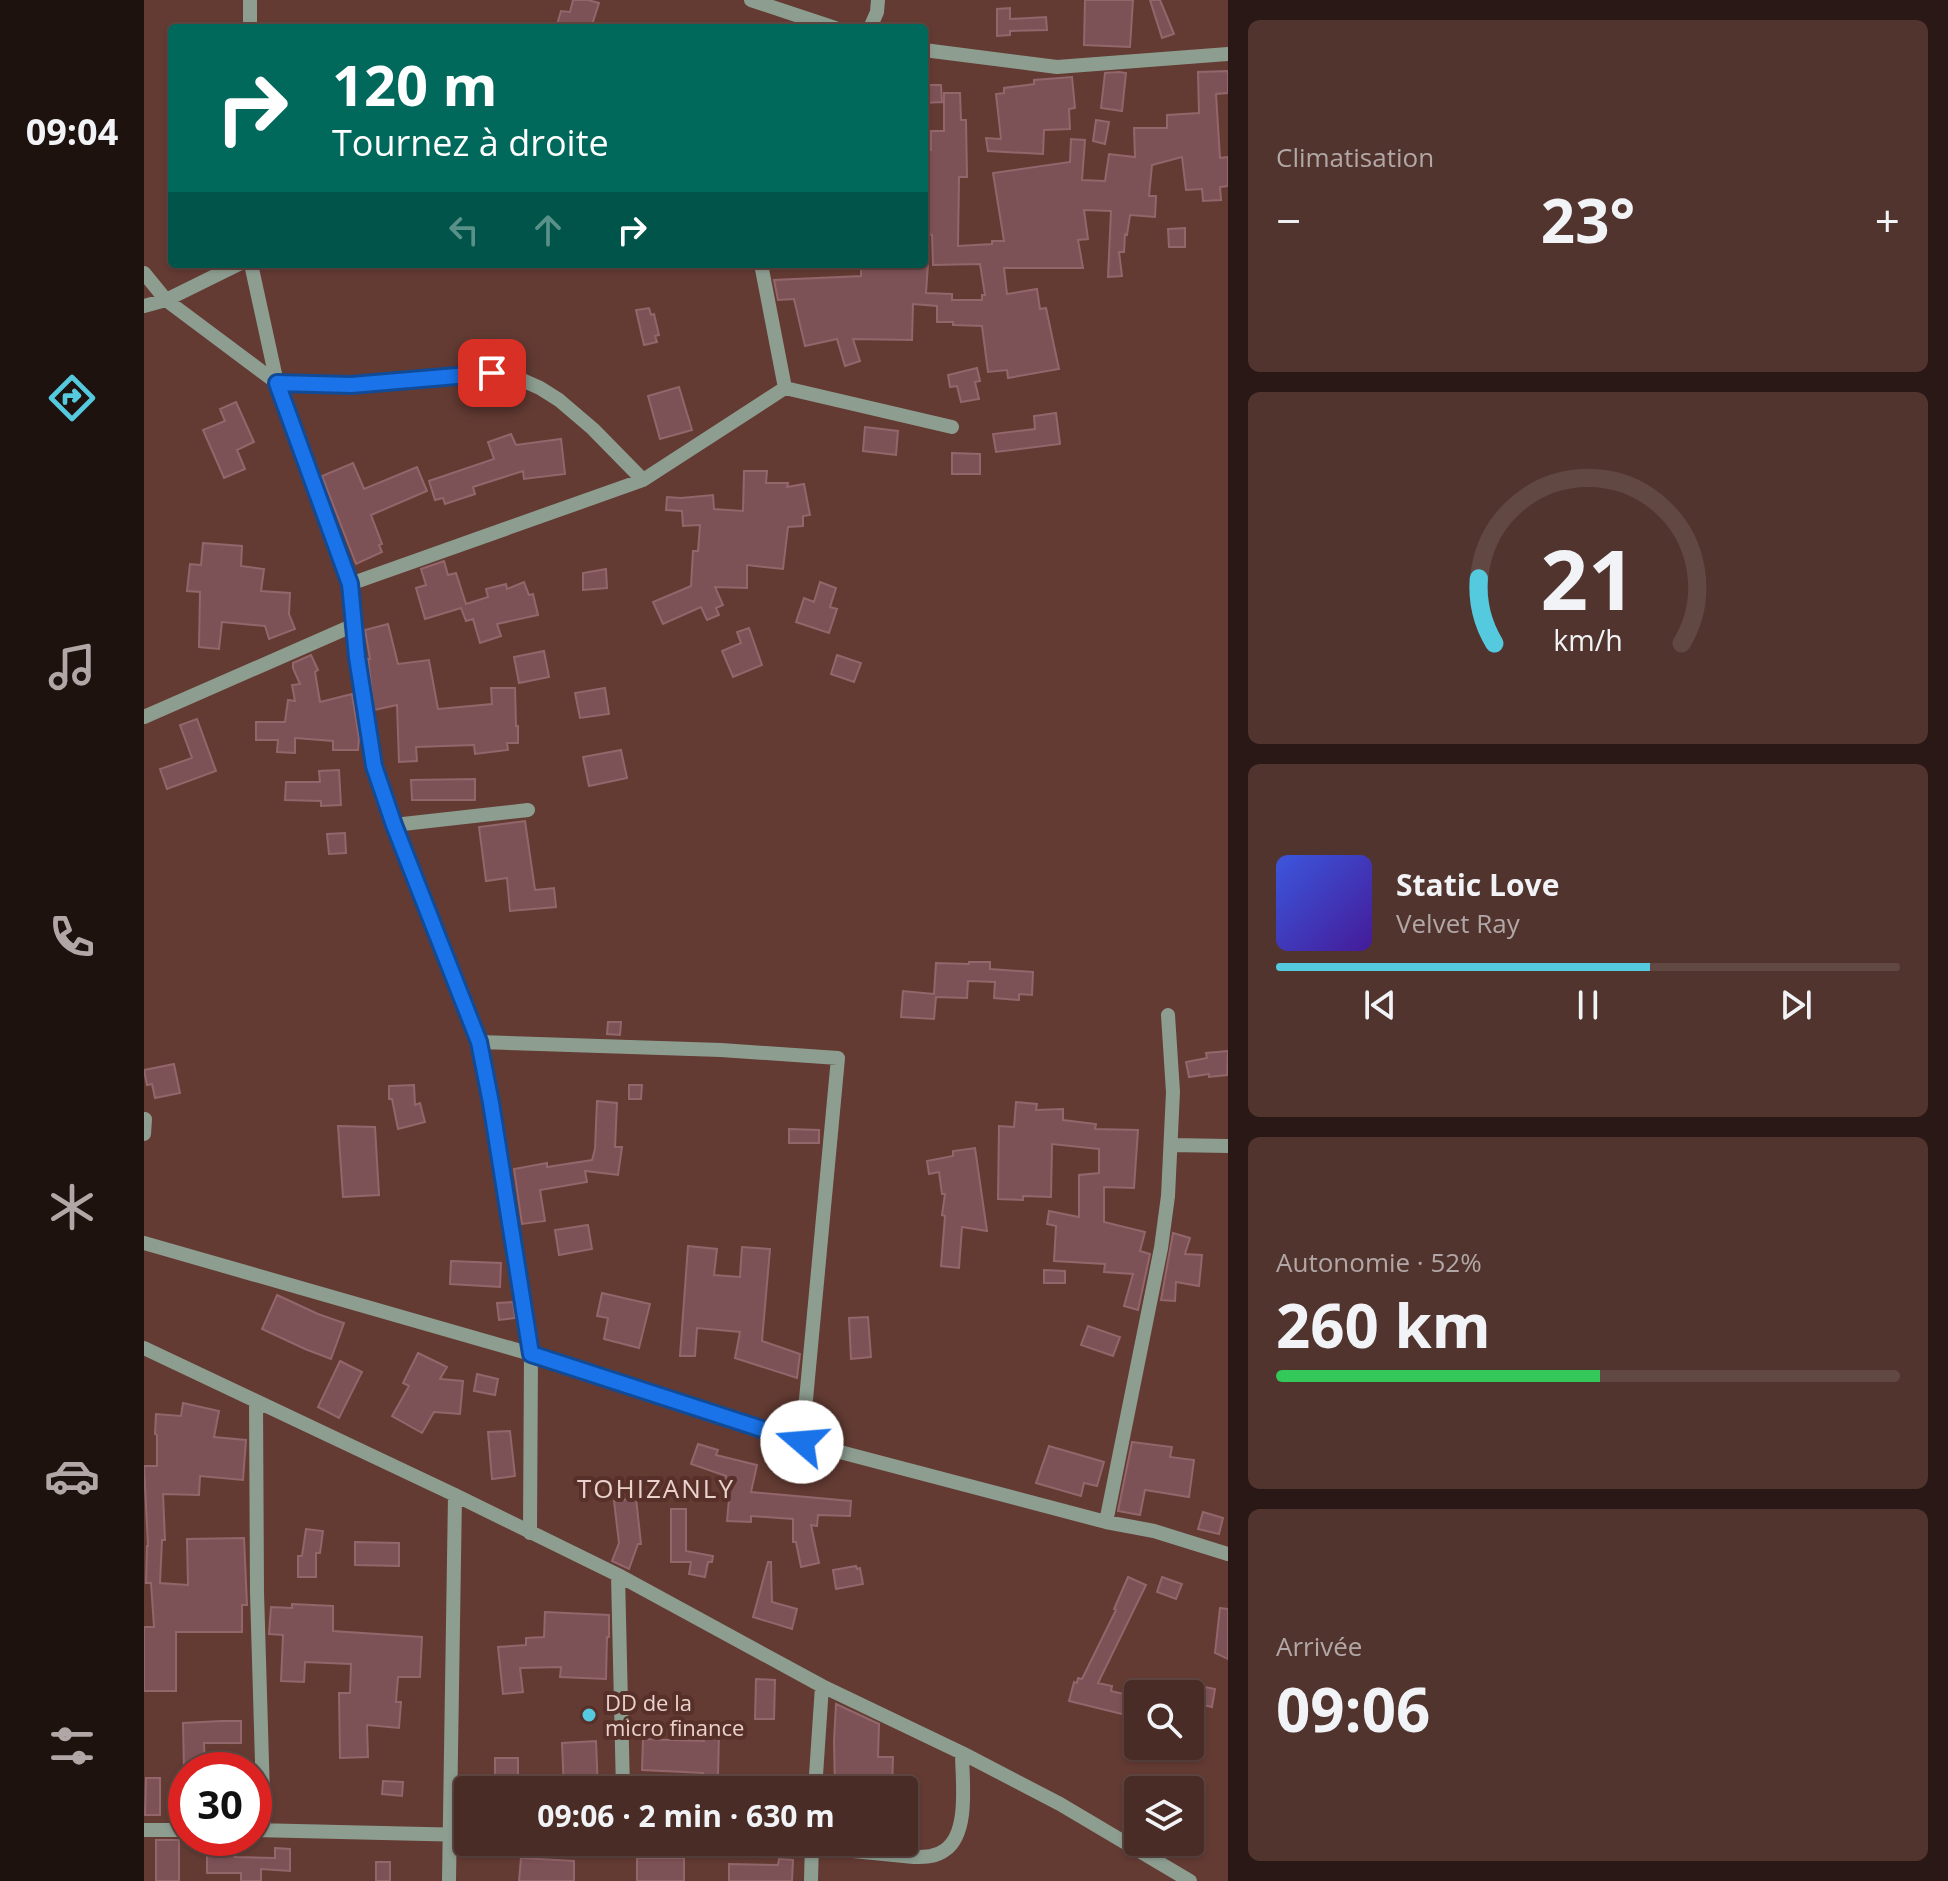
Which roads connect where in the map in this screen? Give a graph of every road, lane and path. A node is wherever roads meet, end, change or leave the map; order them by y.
1 (250, 0) edge
2 (751, 0) edge
3 (878, 0) edge
4 (250, 24) edge
5 (823, 24) edge
6 (872, 24) edge
7 (928, 51) edge
8 (1228, 54) edge
9 (231, 268) edge
10 (252, 268) edge
11 (762, 268) edge
12 (144, 273) edge
13 (166, 300) junction
14 (144, 306) edge
15 (277, 383) junction
16 (785, 388) junction
17 (952, 427) dead end
18 (643, 480) junction
19 (350, 584) junction
20 (354, 625) junction
21 (144, 717) edge
22 (528, 810) dead end
23 (394, 825) junction
24 (1168, 1015) dead end
25 (479, 1042) junction
26 (1172, 1145) junction
27 (1228, 1146) edge
28 (144, 1243) edge
29 (144, 1348) edge
30 (531, 1354) junction
31 (256, 1401) junction
32 (802, 1442) junction
33 (455, 1495) junction
34 (1106, 1522) junction
35 (530, 1533) junction
36 (1228, 1554) edge
37 (618, 1575) junction
38 (822, 1686) junction
39 (258, 1752) edge
40 (962, 1753) junction
41 (623, 1776) edge
42 (816, 1776) edge
43 (144, 1830) edge
44 (168, 1830) edge
45 (272, 1830) edge
46 (450, 1834) junction
47 (454, 1834) edge
48 (812, 1856) edge
49 (906, 1856) edge
50 (449, 1881) edge
51 (811, 1881) edge
52 (1190, 1881) edge

1 - 4 street
2 - 5 street
3 - 6 street
7 - 8 street
9 - 13 street
10 - 15 street
11 - 16 street
12 - 13 street
13 - 14 street
13 - 15 street
15 - 18 street
15 - 19 street
16 - 17 street
16 - 18 street
18 - 19 street
19 - 20 street
20 - 21 street
20 - 23 street
22 - 23 street
23 - 25 street
24 - 26 street
25 - 30 street
25 - 32 street
26 - 27 street
26 - 34 street
28 - 30 street
29 - 31 street
30 - 32 street
30 - 35 street
31 - 33 street
31 - 39 street
32 - 34 street
33 - 35 street
33 - 46 street
34 - 36 street
35 - 37 street
37 - 38 street
37 - 41 street
38 - 40 street
38 - 42 street
40 - 49 street
40 - 52 street
43 - 44 street
45 - 46 street
46 - 47 street
46 - 50 street
48 - 51 street

